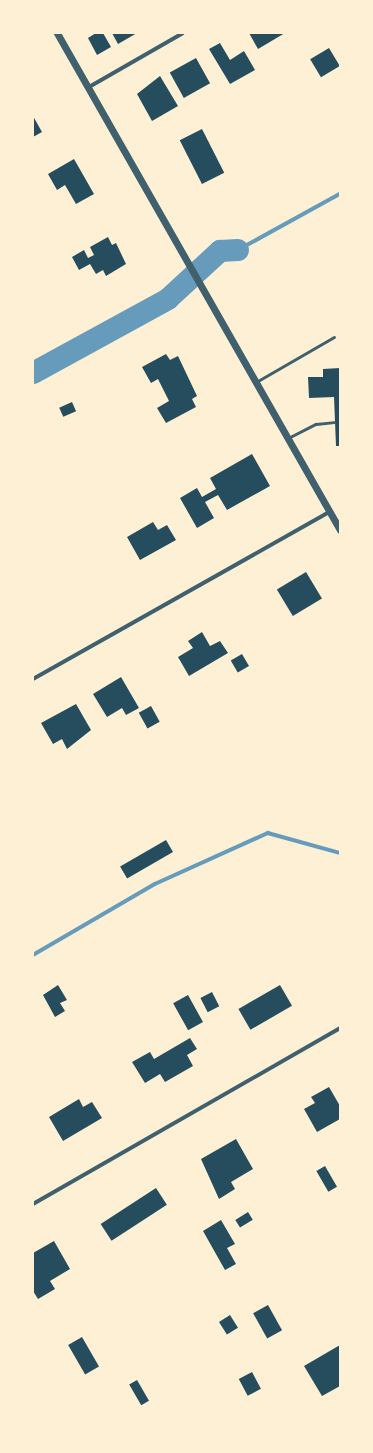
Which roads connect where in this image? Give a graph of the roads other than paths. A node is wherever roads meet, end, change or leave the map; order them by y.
1 (57, 33) edge
2 (172, 33) edge
3 (183, 33) edge
4 (175, 38) junction
5 (89, 87) junction
6 (334, 338) dead end
7 (256, 382) junction
8 (334, 422) dead end
9 (288, 438) junction
10 (329, 512) junction
11 (340, 530) edge
12 (33, 679) edge
13 (340, 1028) edge
14 (33, 1204) edge

1 - 5 street
2 - 4 street
3 - 4 street
4 - 5 street
5 - 7 street
6 - 7 lane
7 - 9 street
8 - 9 lane
9 - 10 street
10 - 11 street
10 - 12 street
13 - 14 street

